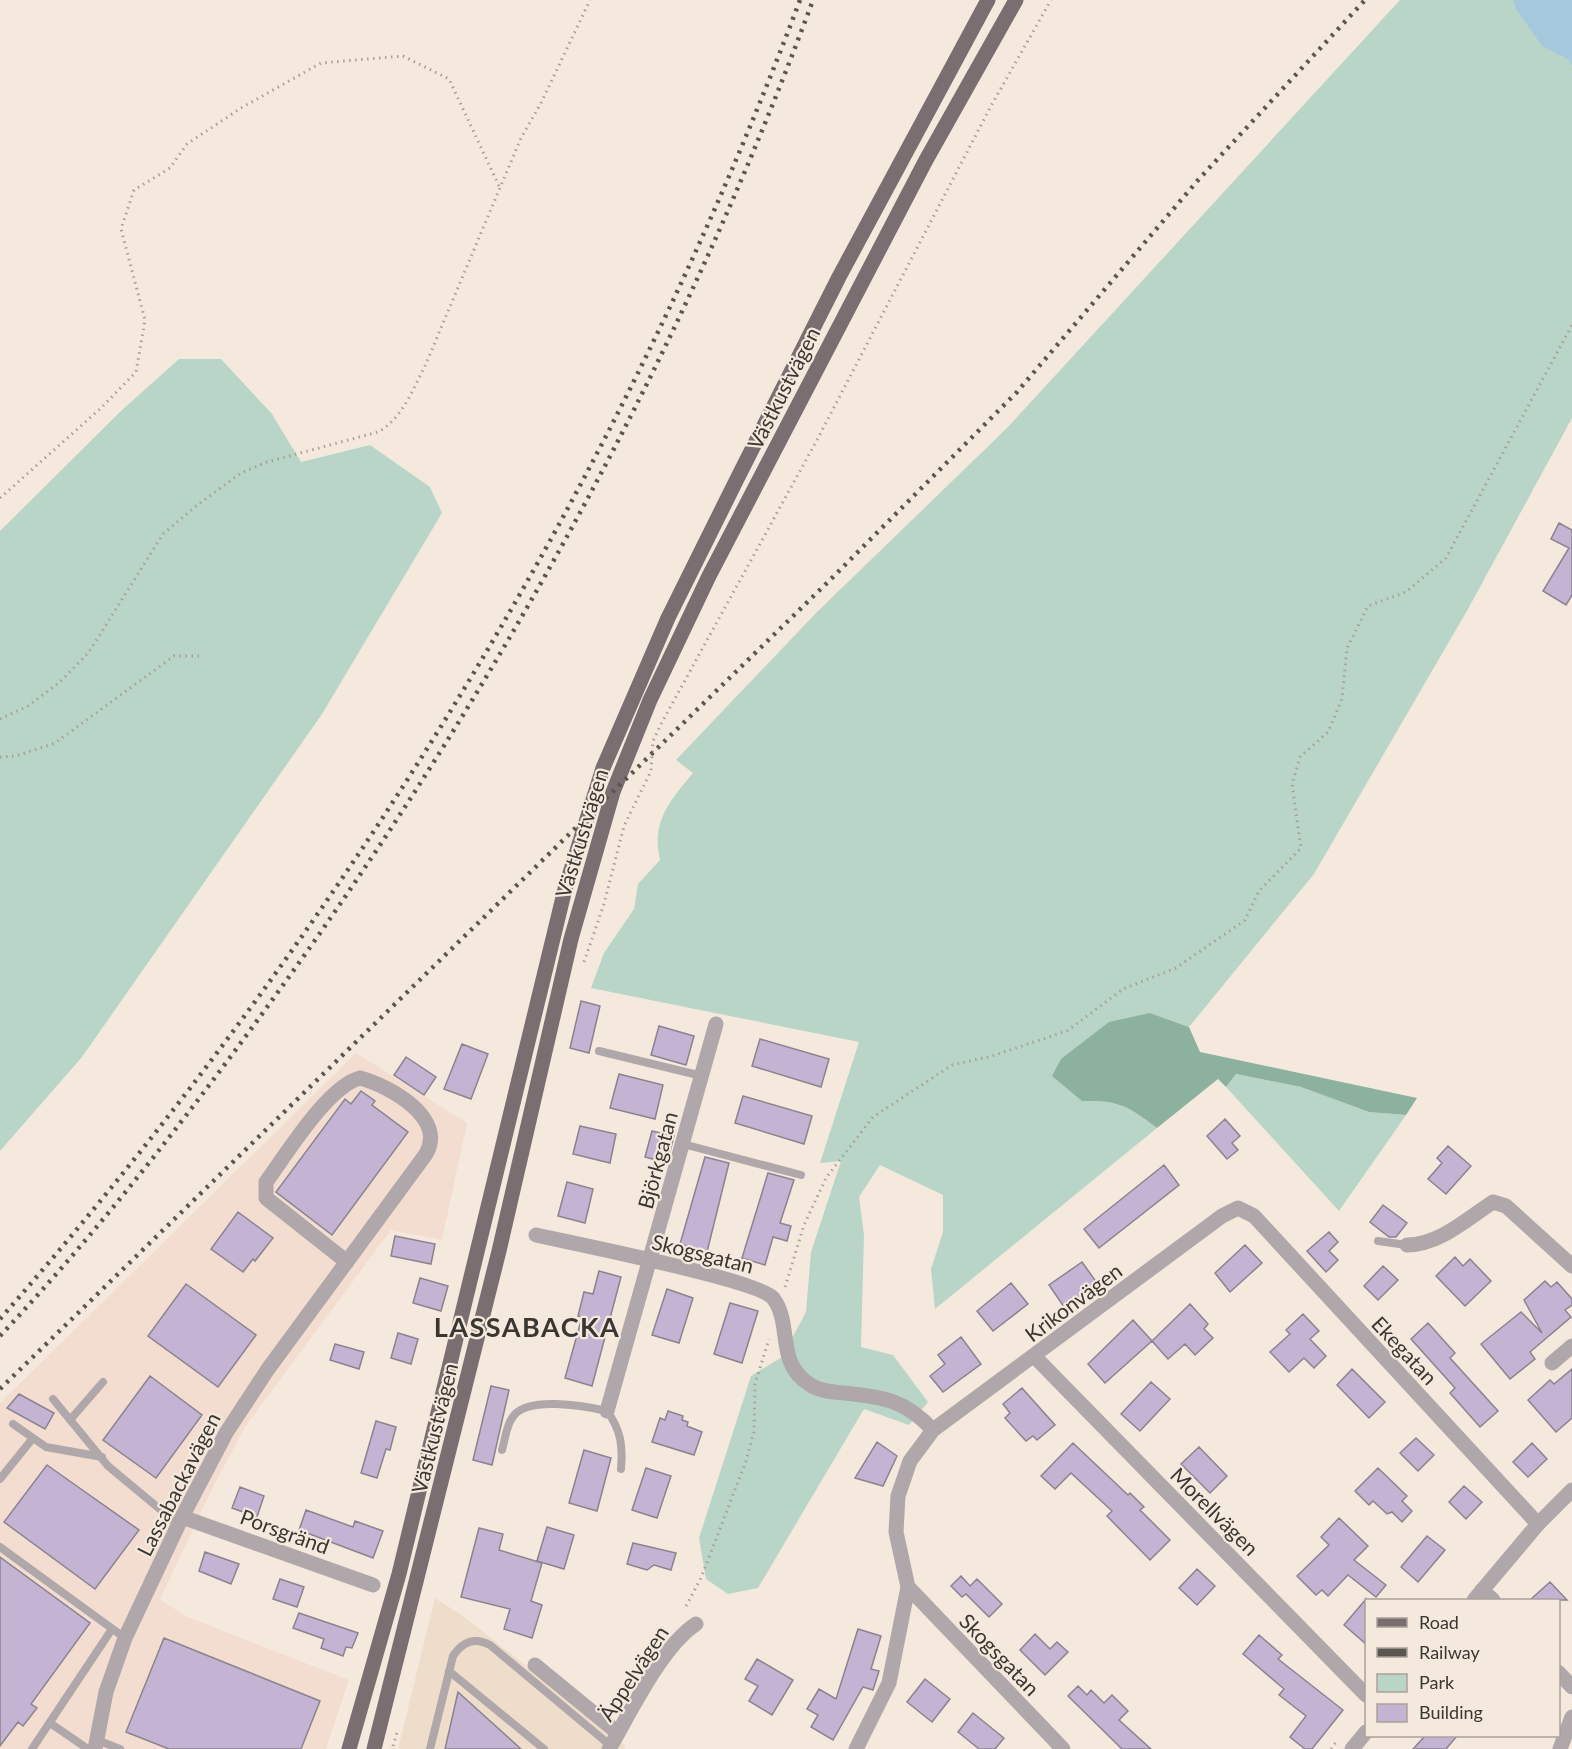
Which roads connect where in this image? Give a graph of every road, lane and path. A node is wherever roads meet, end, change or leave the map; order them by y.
1 (590, 0) edge
2 (988, 0) edge
3 (1016, 0) edge
4 (1051, 0) edge
5 (499, 186) junction
6 (1572, 325) edge
7 (0, 498) edge
8 (203, 656) dead end
9 (0, 719) edge
10 (0, 757) edge
11 (581, 968) dead end
12 (716, 1024) dead end
13 (599, 1051) dead end
14 (702, 1076) junction
15 (683, 1144) junction
16 (801, 1175) dead end
17 (1238, 1208) joint
18 (536, 1235) dead end
19 (1378, 1241) dead end
20 (1407, 1245) joint
21 (347, 1262) junction
22 (651, 1262) junction
23 (1572, 1266) edge
24 (778, 1308) junction
25 (1572, 1346) edge
26 (1035, 1357) junction
27 (1552, 1363) dead end
28 (103, 1382) dead end
29 (52, 1399) dead end
30 (607, 1411) junction
31 (70, 1419) junction
32 (13, 1424) dead end
33 (933, 1430) junction
34 (33, 1438) junction
35 (502, 1450) dead end
36 (102, 1457) junction
37 (621, 1469) dead end
38 (0, 1479) edge
39 (1572, 1490) edge
40 (180, 1521) junction
41 (1538, 1524) junction
42 (0, 1547) edge
43 (373, 1585) dead end
44 (908, 1587) junction
45 (1483, 1597) edge
46 (686, 1606) dead end
47 (696, 1624) dead end
48 (119, 1634) junction
49 (535, 1665) dead end
50 (449, 1671) junction
51 (1560, 1674) edge
52 (1572, 1687) edge
53 (1365, 1694) edge
54 (1572, 1717) edge
55 (50, 1723) junction
56 (399, 1725) dead end
57 (1365, 1733) edge
58 (613, 1743) edge
59 (93, 1746) edge
60 (861, 1747) edge
61 (32, 1749) edge
62 (120, 1749) edge
63 (349, 1749) edge
64 (374, 1749) edge
65 (392, 1749) edge
66 (430, 1749) edge
67 (544, 1749) edge
68 (1063, 1749) edge
69 (1352, 1749) edge
70 (1560, 1749) edge

1 - 5 path
2 - 63 main road, Västkustvägen
3 - 64 main road, Västkustvägen
4 - 11 path
5 - 7 path
5 - 9 path
6 - 24 path
8 - 10 path
12 - 14 street, Björkgatan
13 - 14 lane
14 - 15 street, Björkgatan
15 - 16 lane
15 - 22 street, Björkgatan
17 - 26 street, Krikonvägen
17 - 41 street, Ekegatan
18 - 22 street, Skogsgatan
19 - 20 lane
20 - 23 street
21 - 21 street, Lassabackavägen
21 - 40 street, Lassabackavägen
22 - 24 street, Skogsgatan
22 - 30 street, Björkgatan
24 - 33 street
24 - 46 path
25 - 27 street
26 - 33 street, Krikonvägen
26 - 53 street, Morellvägen
28 - 31 lane
29 - 31 lane
30 - 35 lane
30 - 37 lane
31 - 36 lane
32 - 34 lane
33 - 44 street
34 - 36 lane
34 - 38 lane
36 - 40 lane
39 - 41 street
40 - 43 street, Porsgränd
40 - 48 street, Lassabackavägen
41 - 45 street
42 - 48 lane
44 - 60 street
44 - 68 street, Skogsgatan
47 - 58 street, Äppelvägen
48 - 55 lane
48 - 59 street, Lassabackavägen
49 - 58 street
50 - 58 lane
50 - 66 lane
50 - 67 lane
51 - 52 street
54 - 70 street
55 - 59 lane
55 - 61 lane
56 - 65 path
57 - 69 street
59 - 62 lane

